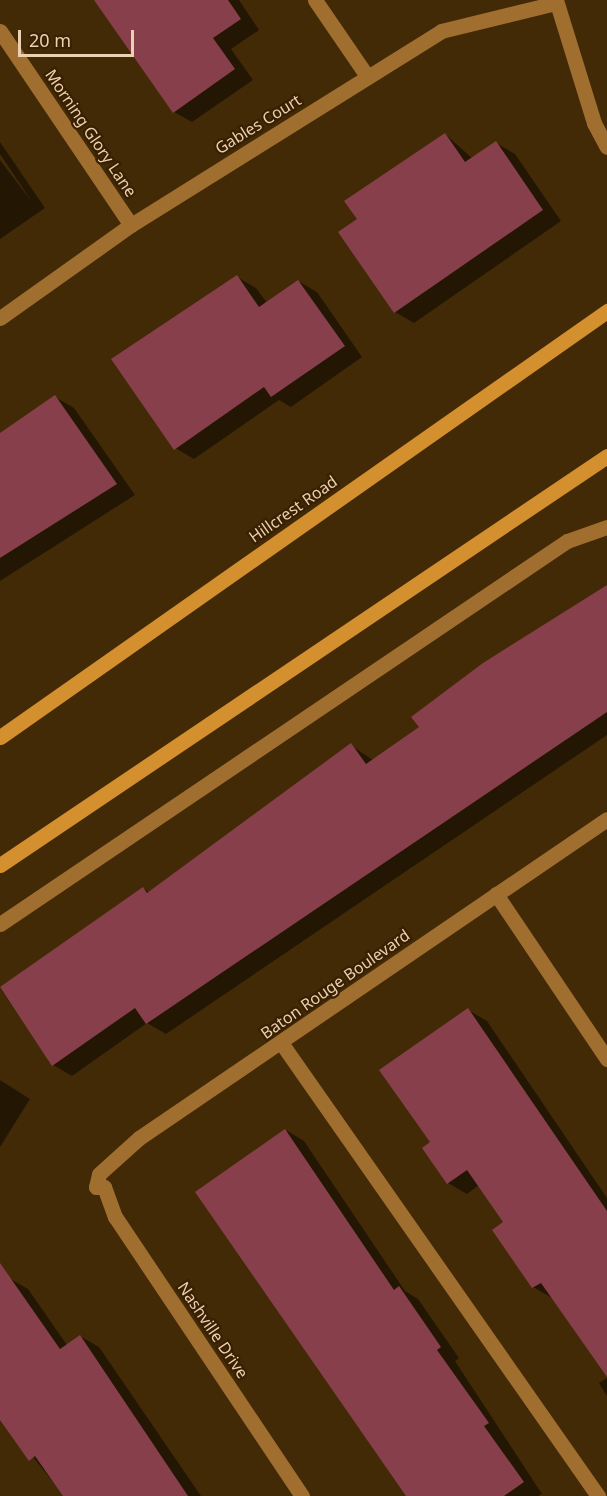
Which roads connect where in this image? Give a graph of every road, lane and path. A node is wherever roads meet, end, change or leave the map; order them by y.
1 (315, 0) edge
2 (556, 2) edge
3 (0, 31) edge
4 (367, 76) junction
5 (607, 147) edge
6 (131, 225) junction
7 (607, 311) edge
8 (0, 318) edge
9 (607, 456) edge
10 (607, 527) edge
11 (0, 737) edge
12 (607, 819) edge
13 (0, 865) edge
14 (496, 894) junction
15 (0, 924) edge
16 (282, 1044) junction
17 (607, 1059) edge
18 (96, 1187) joint
19 (302, 1496) edge
20 (598, 1496) edge

1 - 4 street
2 - 4 street, Gables Court
2 - 5 street
3 - 6 street, Morning Glory Lane
4 - 6 street, Gables Court
6 - 8 street, Gables Court
7 - 11 main road, Hillcrest Road
9 - 13 main road
10 - 15 street
12 - 14 street, Baton Rouge Boulevard
14 - 16 street, Baton Rouge Boulevard
14 - 17 street
16 - 18 street, Baton Rouge Boulevard
16 - 20 street
18 - 19 street, Nashville Drive

